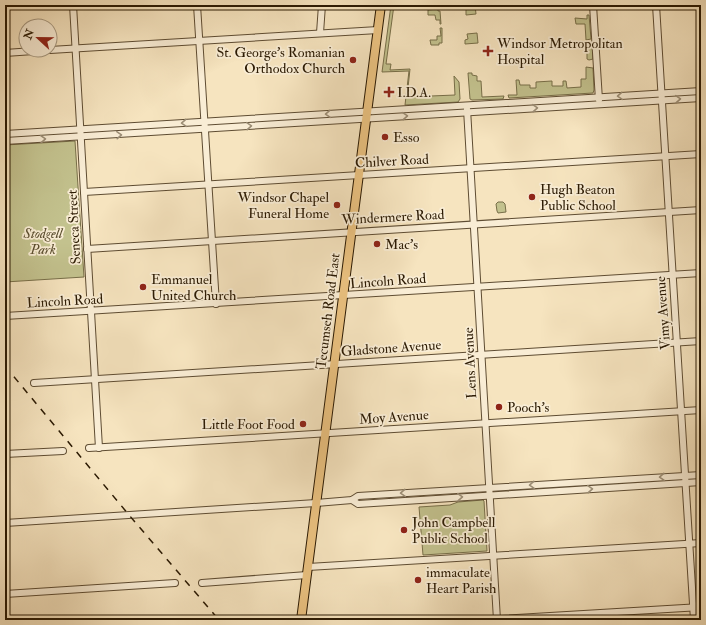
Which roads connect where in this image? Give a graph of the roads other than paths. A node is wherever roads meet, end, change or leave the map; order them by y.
1 (72, 5) edge
2 (197, 5) edge
3 (322, 5) edge
4 (381, 5) edge
5 (593, 5) edge
6 (656, 5) edge
7 (378, 30) junction
8 (320, 33) junction
9 (200, 41) junction
10 (75, 48) junction
11 (58, 49) edge
12 (18, 52) edge
13 (5, 53) edge
14 (701, 91) edge
15 (662, 93) junction
16 (598, 97) junction
17 (701, 98) edge
18 (662, 100) junction
19 (599, 104) junction
20 (466, 105) junction
21 (467, 112) junction
22 (366, 115) junction
23 (266, 118) junction
24 (205, 121) junction
25 (266, 125) junction
26 (80, 129) junction
27 (205, 129) junction
28 (5, 134) edge
29 (80, 136) junction
30 (5, 141) edge
31 (701, 154) edge
32 (666, 156) junction
33 (470, 168) junction
34 (359, 175) junction
35 (209, 184) junction
36 (84, 192) junction
37 (701, 210) edge
38 (669, 212) junction
39 (474, 224) junction
40 (351, 232) junction
41 (212, 241) junction
42 (87, 249) junction
43 (701, 273) edge
44 (673, 275) junction
45 (477, 287) junction
46 (343, 296) junction
47 (216, 304) junction
48 (91, 311) junction
49 (5, 316) edge
50 (701, 341) edge
51 (677, 343) junction
52 (482, 355) junction
53 (334, 364) junction
54 (95, 379) junction
55 (34, 382) dead end
56 (701, 410) edge
57 (682, 411) junction
58 (486, 423) junction
59 (325, 434) junction
60 (89, 448) dead end
61 (99, 448) junction
62 (63, 451) dead end
63 (5, 454) edge
64 (701, 475) edge
65 (686, 476) junction
66 (701, 482) edge
67 (686, 483) junction
68 (489, 488) junction
69 (490, 496) junction
70 (352, 500) junction
71 (316, 503) junction
72 (5, 523) edge
73 (701, 543) edge
74 (690, 544) junction
75 (494, 556) junction
76 (308, 567) junction
77 (306, 575) junction
78 (175, 583) dead end
79 (202, 583) dead end
80 (5, 594) edge
81 (694, 607) junction
82 (701, 607) edge
83 (301, 620) edge
84 (485, 620) edge
85 (497, 620) edge
86 (694, 620) edge

1 - 10 street, Seneca Street
2 - 9 street
3 - 8 street
4 - 7 main road, Tecumseh Road East
5 - 16 street
6 - 15 street, Vimy Avenue
7 - 8 street
7 - 22 main road, Tecumseh Road East
8 - 9 street
9 - 10 street
9 - 24 street
10 - 11 street
10 - 26 street, Seneca Street
12 - 13 street
14 - 15 street
15 -> 16 street
15 - 18 street, Vimy Avenue
16 - 19 street
16 - 20 street
18 -> 17 street
18 - 19 street
18 - 32 street, Vimy Avenue
21 -> 19 street
20 - 21 street, Lens Avenue
20 - 22 street
22 -> 21 street
21 - 33 street, Lens Avenue
22 -> 23 street
22 - 25 street
22 - 34 main road, Tecumseh Road East
23 - 24 street
23 - 25 street
24 -> 26 street
24 - 27 street
27 -> 25 street
26 - 28 street
26 - 29 street, Seneca Street
29 -> 27 street
27 - 35 street
30 -> 29 street
29 - 36 street, Seneca Street
31 - 32 street, Chilver Road
32 - 33 street, Chilver Road
32 - 38 street, Vimy Avenue
33 - 34 street, Chilver Road
33 - 39 street, Lens Avenue
34 - 35 street, Chilver Road
34 - 40 main road, Tecumseh Road East
35 - 36 street, Chilver Road
35 - 41 street
36 - 42 street, Seneca Street
37 - 38 street, Windermere Road
38 - 39 street, Windermere Road
38 - 44 street, Vimy Avenue
39 - 40 street, Windermere Road
39 - 45 street, Lens Avenue
40 - 41 street, Windermere Road
40 - 46 main road, Tecumseh Road East
41 - 42 street, Windermere Road
41 - 47 street
42 - 48 street, Seneca Street
43 - 44 street, Lincoln Road
44 - 45 street, Lincoln Road
44 - 51 street, Vimy Avenue
45 - 46 street, Lincoln Road
45 - 52 street, Lens Avenue
46 - 47 street, Lincoln Road
46 - 53 main road, Tecumseh Road East
47 - 48 street, Lincoln Road
48 - 49 street, Lincoln Road
48 - 54 street, Seneca Street
50 - 51 street, Gladstone Avenue
51 - 52 street, Gladstone Avenue
51 - 57 street, Vimy Avenue
52 - 53 street, Gladstone Avenue
52 - 58 street, Lens Avenue
53 - 54 street, Gladstone Avenue
53 - 59 main road, Tecumseh Road East
54 - 55 street, Gladstone Avenue
54 - 61 street, Seneca Street
56 - 57 street, Moy Avenue
57 - 58 street, Moy Avenue
57 - 65 street, Vimy Avenue
58 - 59 street, Moy Avenue
58 - 68 street, Lens Avenue
59 - 61 street, Moy Avenue
59 - 71 main road, Tecumseh Road East
60 - 61 street, Moy Avenue
62 - 63 street
64 - 65 street
65 - 67 street, Vimy Avenue
65 -> 68 street
66 - 67 street
69 -> 67 street
67 - 74 street, Vimy Avenue
68 - 69 street, Lens Avenue
68 -> 70 street
70 -> 69 street
69 - 75 street, Lens Avenue
70 - 71 street
71 - 72 street
71 - 76 main road, Tecumseh Road East
73 - 74 street
74 - 75 street
74 - 81 street, Vimy Avenue
75 - 76 street
75 - 85 street, Lens Avenue
76 - 77 main road, Tecumseh Road East
77 - 79 street
77 - 83 main road, Tecumseh Road East
78 - 80 street
81 - 82 street
81 - 85 street
81 - 86 street, Vimy Avenue
84 - 85 street

